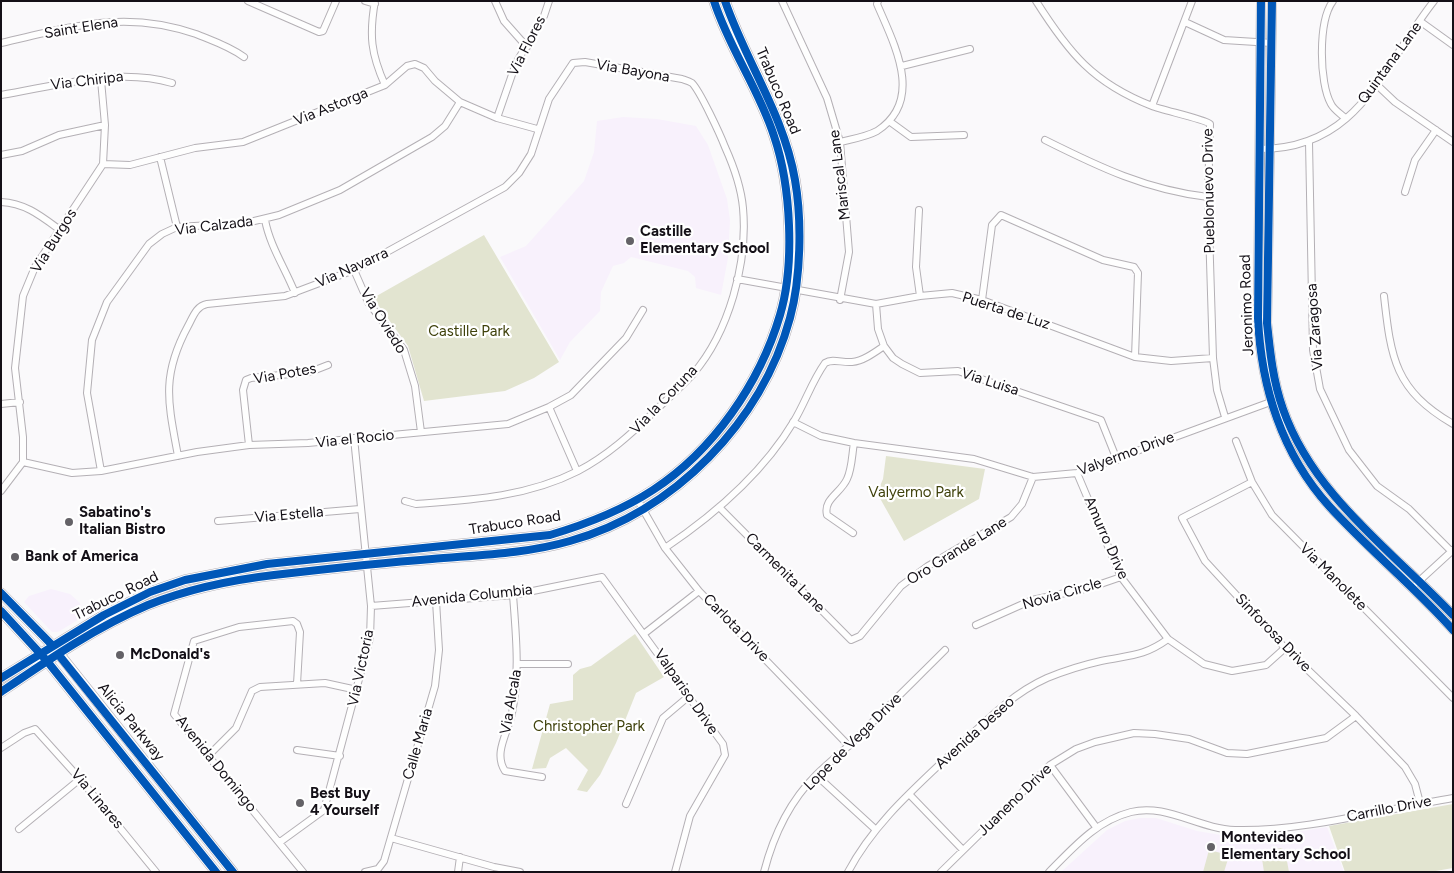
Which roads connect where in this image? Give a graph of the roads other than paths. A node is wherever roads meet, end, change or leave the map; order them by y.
1 (248, 1) edge
2 (336, 1) edge
3 (364, 1) edge
4 (496, 1) edge
5 (549, 1) edge
6 (714, 1) edge
7 (725, 1) edge
8 (782, 1) edge
9 (878, 1) edge
10 (1036, 1) edge
11 (1192, 1) edge
12 (1261, 1) edge
13 (1272, 1) edge
14 (1333, 1) edge
15 (1434, 1) edge
16 (375, 3) edge
17 (1185, 22) junction
18 (1421, 22) junction
19 (728, 24) junction
20 (1261, 42) junction
21 (1, 43) edge
22 (1272, 43) junction
23 (1453, 45) edge
24 (526, 47) junction
25 (970, 49) dead end
26 (244, 57) dead end
27 (573, 63) joint
28 (902, 66) junction
29 (101, 80) junction
30 (172, 83) dead end
31 (692, 83) joint
32 (385, 85) junction
33 (1377, 85) junction
34 (1, 95) edge
35 (460, 102) junction
36 (1152, 106) junction
37 (496, 118) junction
38 (1345, 118) junction
39 (889, 120) junction
40 (106, 125) junction
41 (537, 129) junction
42 (1436, 130) junction
43 (964, 134) dead end
44 (1045, 140) dead end
45 (840, 142) junction
46 (1308, 142) junction
47 (1453, 142) edge
48 (1260, 149) junction
49 (1271, 149) junction
50 (1, 155) edge
51 (160, 157) junction
52 (103, 164) junction
53 (1405, 192) dead end
54 (1208, 197) junction
55 (1, 202) edge
56 (919, 210) dead end
57 (265, 220) junction
58 (177, 228) junction
59 (60, 230) junction
60 (354, 270) junction
61 (737, 279) junction
62 (790, 289) junction
63 (295, 293) junction
64 (920, 296) junction
65 (1384, 296) dead end
66 (840, 300) junction
67 (982, 300) junction
68 (876, 304) junction
69 (643, 310) dead end
70 (884, 346) junction
71 (1135, 357) junction
72 (1213, 358) junction
73 (328, 365) dead end
74 (1275, 400) junction
75 (20, 402) junction
76 (1, 404) edge
77 (549, 407) junction
78 (1225, 417) junction
79 (793, 422) junction
80 (1453, 424) edge
81 (421, 432) junction
82 (354, 438) junction
83 (1236, 441) dead end
84 (854, 444) junction
85 (249, 445) junction
86 (178, 456) junction
87 (1117, 460) junction
88 (24, 462) junction
89 (100, 471) junction
90 (577, 471) junction
91 (1077, 473) junction
92 (1033, 477) junction
93 (1252, 482) junction
94 (1, 491) edge
95 (405, 501) dead end
96 (640, 504) junction
97 (719, 507) junction
98 (360, 509) junction
99 (218, 521) dead end
100 (853, 533) dead end
101 (665, 548) junction
102 (1452, 551) edge
103 (365, 554) junction
104 (366, 565) junction
105 (602, 577) joint
106 (1121, 577) junction
107 (1420, 581) junction
108 (1412, 588) junction
109 (699, 590) junction
110 (1, 594) edge
111 (513, 595) junction
112 (436, 601) junction
113 (371, 606) junction
114 (1, 611) edge
115 (1453, 615) edge
116 (976, 625) dead end
117 (1453, 630) edge
118 (645, 633) junction
119 (851, 640) joint
120 (1168, 640) junction
121 (1285, 648) junction
122 (55, 649) junction
123 (945, 650) dead end
124 (40, 653) junction
125 (48, 661) junction
126 (518, 664) junction
127 (568, 664) dead end
128 (1, 678) edge
129 (297, 684) junction
130 (357, 690) junction
131 (1, 692) edge
132 (688, 696) junction
133 (1453, 698) edge
134 (1356, 716) junction
135 (849, 746) junction
136 (1, 748) edge
137 (298, 750) dead end
138 (208, 755) junction
139 (340, 756) junction
140 (1050, 765) junction
141 (816, 775) junction
142 (542, 777) dead end
143 (80, 779) junction
144 (909, 794) junction
145 (1453, 798) edge
146 (1420, 803) junction
147 (626, 804) dead end
148 (1096, 827) junction
149 (19, 829) dead end
150 (875, 829) junction
151 (391, 838) junction
152 (280, 842) junction
153 (963, 850) junction
154 (460, 857) junction
155 (156, 872) edge
156 (216, 872) edge
157 (234, 872) edge
158 (303, 872) edge
159 (365, 872) edge
160 (458, 872) edge
161 (520, 872) edge
162 (675, 872) edge
163 (764, 872) edge
164 (848, 872) edge
165 (941, 872) edge
166 (1049, 872) edge

1 - 2 street
3 - 16 street
4 - 24 street
5 - 24 street, Via Flores
6 - 19 main road, Trabuco Road
7 - 19 main road, Trabuco Road
8 - 45 street, Mariscal Lane
9 - 28 street
10 - 36 street, Pueblonuevo Drive
11 - 17 street
12 - 20 main road, Jeronimo Road
13 - 22 main road, Jeronimo Road
14 - 38 street
15 - 18 street, Quintana Lane
16 - 32 street
17 - 20 street
17 - 36 street
18 - 23 street
18 - 33 street, Quintana Lane
19 - 62 main road, Trabuco Road
20 - 22 street
20 - 48 main road, Jeronimo Road
21 - 26 street, Saint Elena
22 - 49 main road, Jeronimo Road
24 - 37 street, Via Flores
25 - 28 street
27 - 31 street, Via Bayona
27 - 41 street, Via Navarra
28 - 39 street
29 - 30 street, Via Chiripa
29 - 34 street, Via Chiripa
29 - 40 street, Via Burgos
31 - 61 street, Via la Coruna
32 - 35 street, Via Astorga
32 - 51 street, Via Astorga
33 - 38 street, Quintana Lane
33 - 42 street
35 - 37 street, Via Astorga
35 - 57 street, Via Calzada
36 - 54 street, Pueblonuevo Drive
37 - 41 street, Via Astorga
38 - 46 street, Quintana Lane
39 - 43 street
39 - 45 street
40 - 50 street
40 - 52 street, Via Burgos
41 - 60 street, Via Navarra
42 - 47 street
42 - 53 street
44 - 54 street
45 - 66 street, Mariscal Lane
46 - 49 street, Quintana Lane
46 - 102 street, Via Zaragosa
48 - 49 street, Quintana Lane
48 - 74 main road, Jeronimo Road
49 - 74 main road, Jeronimo Road
51 - 52 street, Via Astorga
51 - 58 street
52 - 59 street, Via Burgos
54 - 72 street, Pueblonuevo Drive
55 - 59 street
56 - 64 street
57 - 58 street, Via Calzada
57 - 63 street
58 - 89 street, Via Calzada
59 - 75 street, Via Burgos
60 - 63 street, Via Navarra
60 - 81 street, Via Oviedo
61 - 62 street, Puerta de Luz
61 - 90 street, Via la Coruna
62 - 66 street, Puerta de Luz
62 - 96 main road, Trabuco Road
63 - 86 street, Via Navarra
64 - 67 street, Puerta de Luz
64 - 68 street, Puerta de Luz
65 - 80 street
66 - 68 street, Puerta de Luz
67 - 71 street, Puerta de Luz
67 - 71 street
68 - 70 street
69 - 77 street, Via el Rocio
70 - 79 street
70 - 87 street, Via Luisa
71 - 72 street, Puerta de Luz
72 - 78 street, Pueblonuevo Drive
73 - 85 street, Via Potes
74 - 78 street, Valyermo Drive
74 - 107 main road, Jeronimo Road
74 - 108 main road, Jeronimo Road
75 - 76 street
75 - 88 street, Via Burgos
77 - 81 street, Via el Rocio
77 - 90 street
78 - 87 street, Valyermo Drive
79 - 84 street, Valyermo Drive
79 - 97 street
81 - 82 street, Via el Rocio
82 - 85 street, Via el Rocio
82 - 98 street, Via Victoria
83 - 93 street, Via Manolete
84 - 92 street, Valyermo Drive
84 - 100 street
85 - 86 street, Via el Rocio
86 - 89 street, Via el Rocio
87 - 91 street, Valyermo Drive
88 - 89 street, Via el Rocio
88 - 94 street
90 - 95 street, Via la Coruna
91 - 92 street, Valyermo Drive
91 - 106 street, Amurro Drive
92 - 119 street, Oro Grande Lane
93 - 121 street, Sinforosa Drive
93 - 133 street, Via Manolete
96 - 101 street, Carlota Drive
96 - 103 main road, Trabuco Road
96 - 104 main road, Trabuco Road
97 - 101 street
97 - 119 street, Carmenita Lane
98 - 99 street, Via Estella
98 - 103 street, Via Victoria
101 - 109 street, Carlota Drive
102 - 107 street
103 - 104 street, Via Victoria
103 - 122 main road, Trabuco Road
104 - 113 street, Via Victoria
104 - 122 main road, Trabuco Road
105 - 111 street, Avenida Columbia
105 - 118 street, Valpariso Drive
106 - 116 street, Novia Circle
106 - 120 street, Amurro Drive
107 - 108 street
107 - 115 main road, Jeronimo Road
108 - 117 main road, Jeronimo Road
109 - 118 street
109 - 135 street, Carlota Drive
110 - 122 main road, Alicia Parkway
111 - 112 street, Avenida Columbia
111 - 126 street, Via Alcala
112 - 113 street, Avenida Columbia
112 - 151 street, Calle Maria
113 - 130 street, Via Victoria
114 - 124 main road, Alicia Parkway
118 - 132 street, Valpariso Drive
120 - 121 street, Amurro Drive
120 - 144 street, Avenida Deseo
121 - 134 street, Sinforosa Drive
122 - 124 main road, Trabuco Road
122 - 125 main road, Trabuco Road
122 - 157 main road, Alicia Parkway
123 - 135 street, Lope de Vega Drive
124 - 125 main road, Alicia Parkway
124 - 128 main road, Trabuco Road
125 - 131 main road, Trabuco Road
125 - 156 main road, Alicia Parkway
126 - 127 street
126 - 142 street, Via Alcala
129 - 130 street
129 - 138 street
129 - 138 street, Avenida Domingo
130 - 139 street, Via Victoria
132 - 147 street
132 - 162 street, Valpariso Drive
134 - 140 street, Juaneno Drive
134 - 146 street, Sinforosa Drive
135 - 141 street, Lope de Vega Drive
136 - 143 street, Via Linares
137 - 139 street
138 - 152 street, Avenida Domingo
139 - 152 street, Via Victoria
140 - 148 street
140 - 153 street, Juaneno Drive
141 - 150 street
141 - 163 street, Lope de Vega Drive
143 - 149 street
143 - 155 street, Via Linares
144 - 150 street, Avenida Deseo
144 - 153 street
145 - 146 street, Carrillo Drive
146 - 148 street, Carrillo Drive
148 - 166 street, Carrillo Drive
150 - 164 street, Avenida Deseo
151 - 154 street
151 - 159 street, Calle Maria
152 - 158 street, Avenida Domingo
153 - 165 street, Juaneno Drive
154 - 160 street
154 - 161 street

